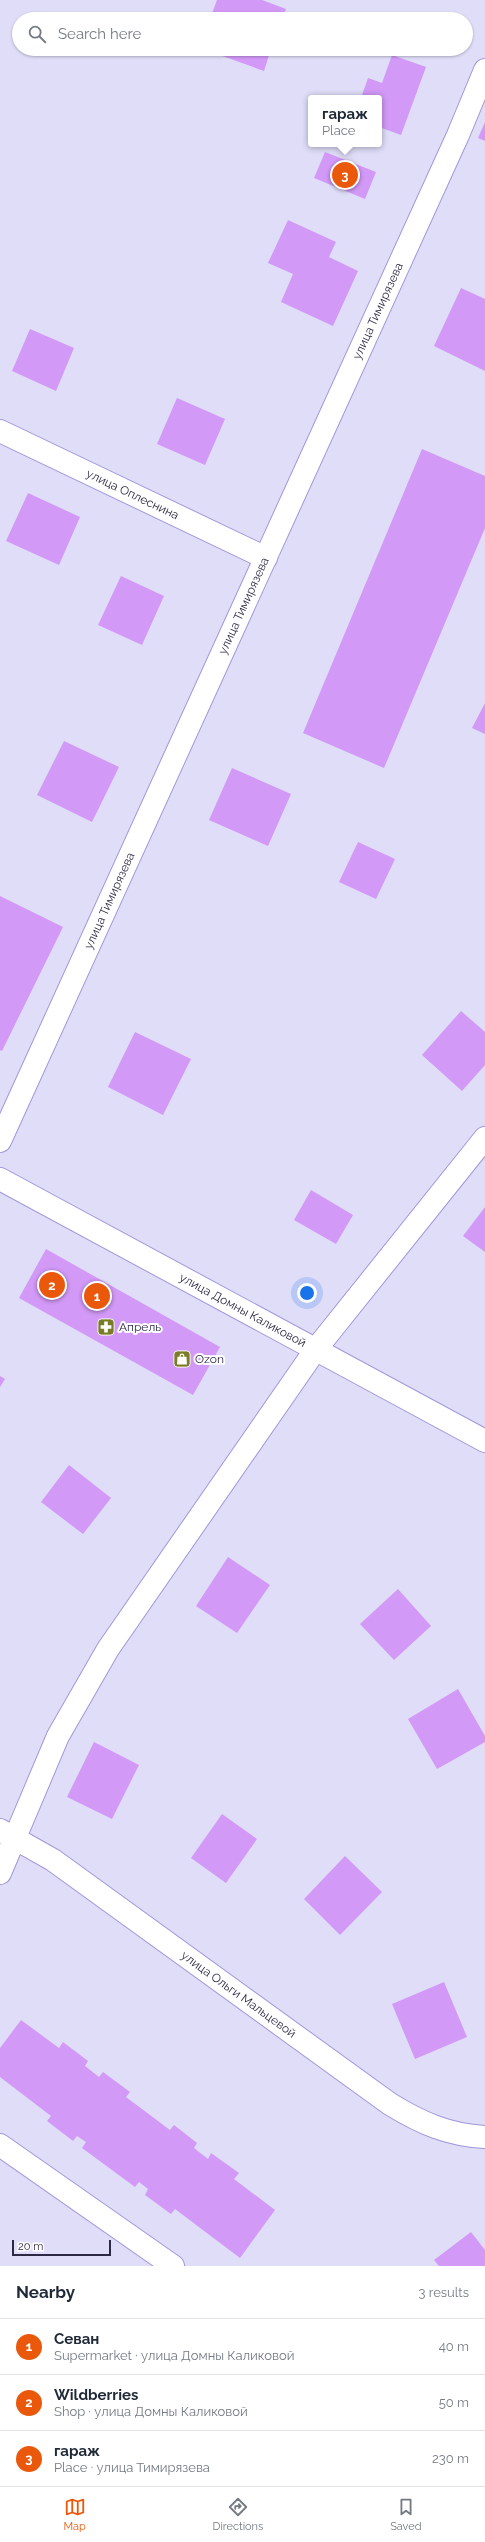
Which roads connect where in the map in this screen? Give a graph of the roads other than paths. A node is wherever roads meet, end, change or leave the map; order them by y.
1 (485, 70) edge
2 (0, 431) edge
3 (266, 558) junction
4 (485, 1138) edge
5 (0, 1142) edge
6 (0, 1179) edge
7 (316, 1349) junction
8 (485, 1441) edge
9 (7, 1834) edge
10 (0, 1873) edge
11 (485, 2137) edge
12 (0, 2144) edge
13 (173, 2266) edge

1 - 3 street, улица Тимирязева
2 - 3 street, улица Оплеснина
3 - 5 street, улица Тимирязева
4 - 7 street
6 - 7 street, улица Домны Каликовой
7 - 8 street, улица Домны Каликовой
7 - 9 street
9 - 10 street
9 - 11 street, улица Ольги Мальцевой
12 - 13 street

